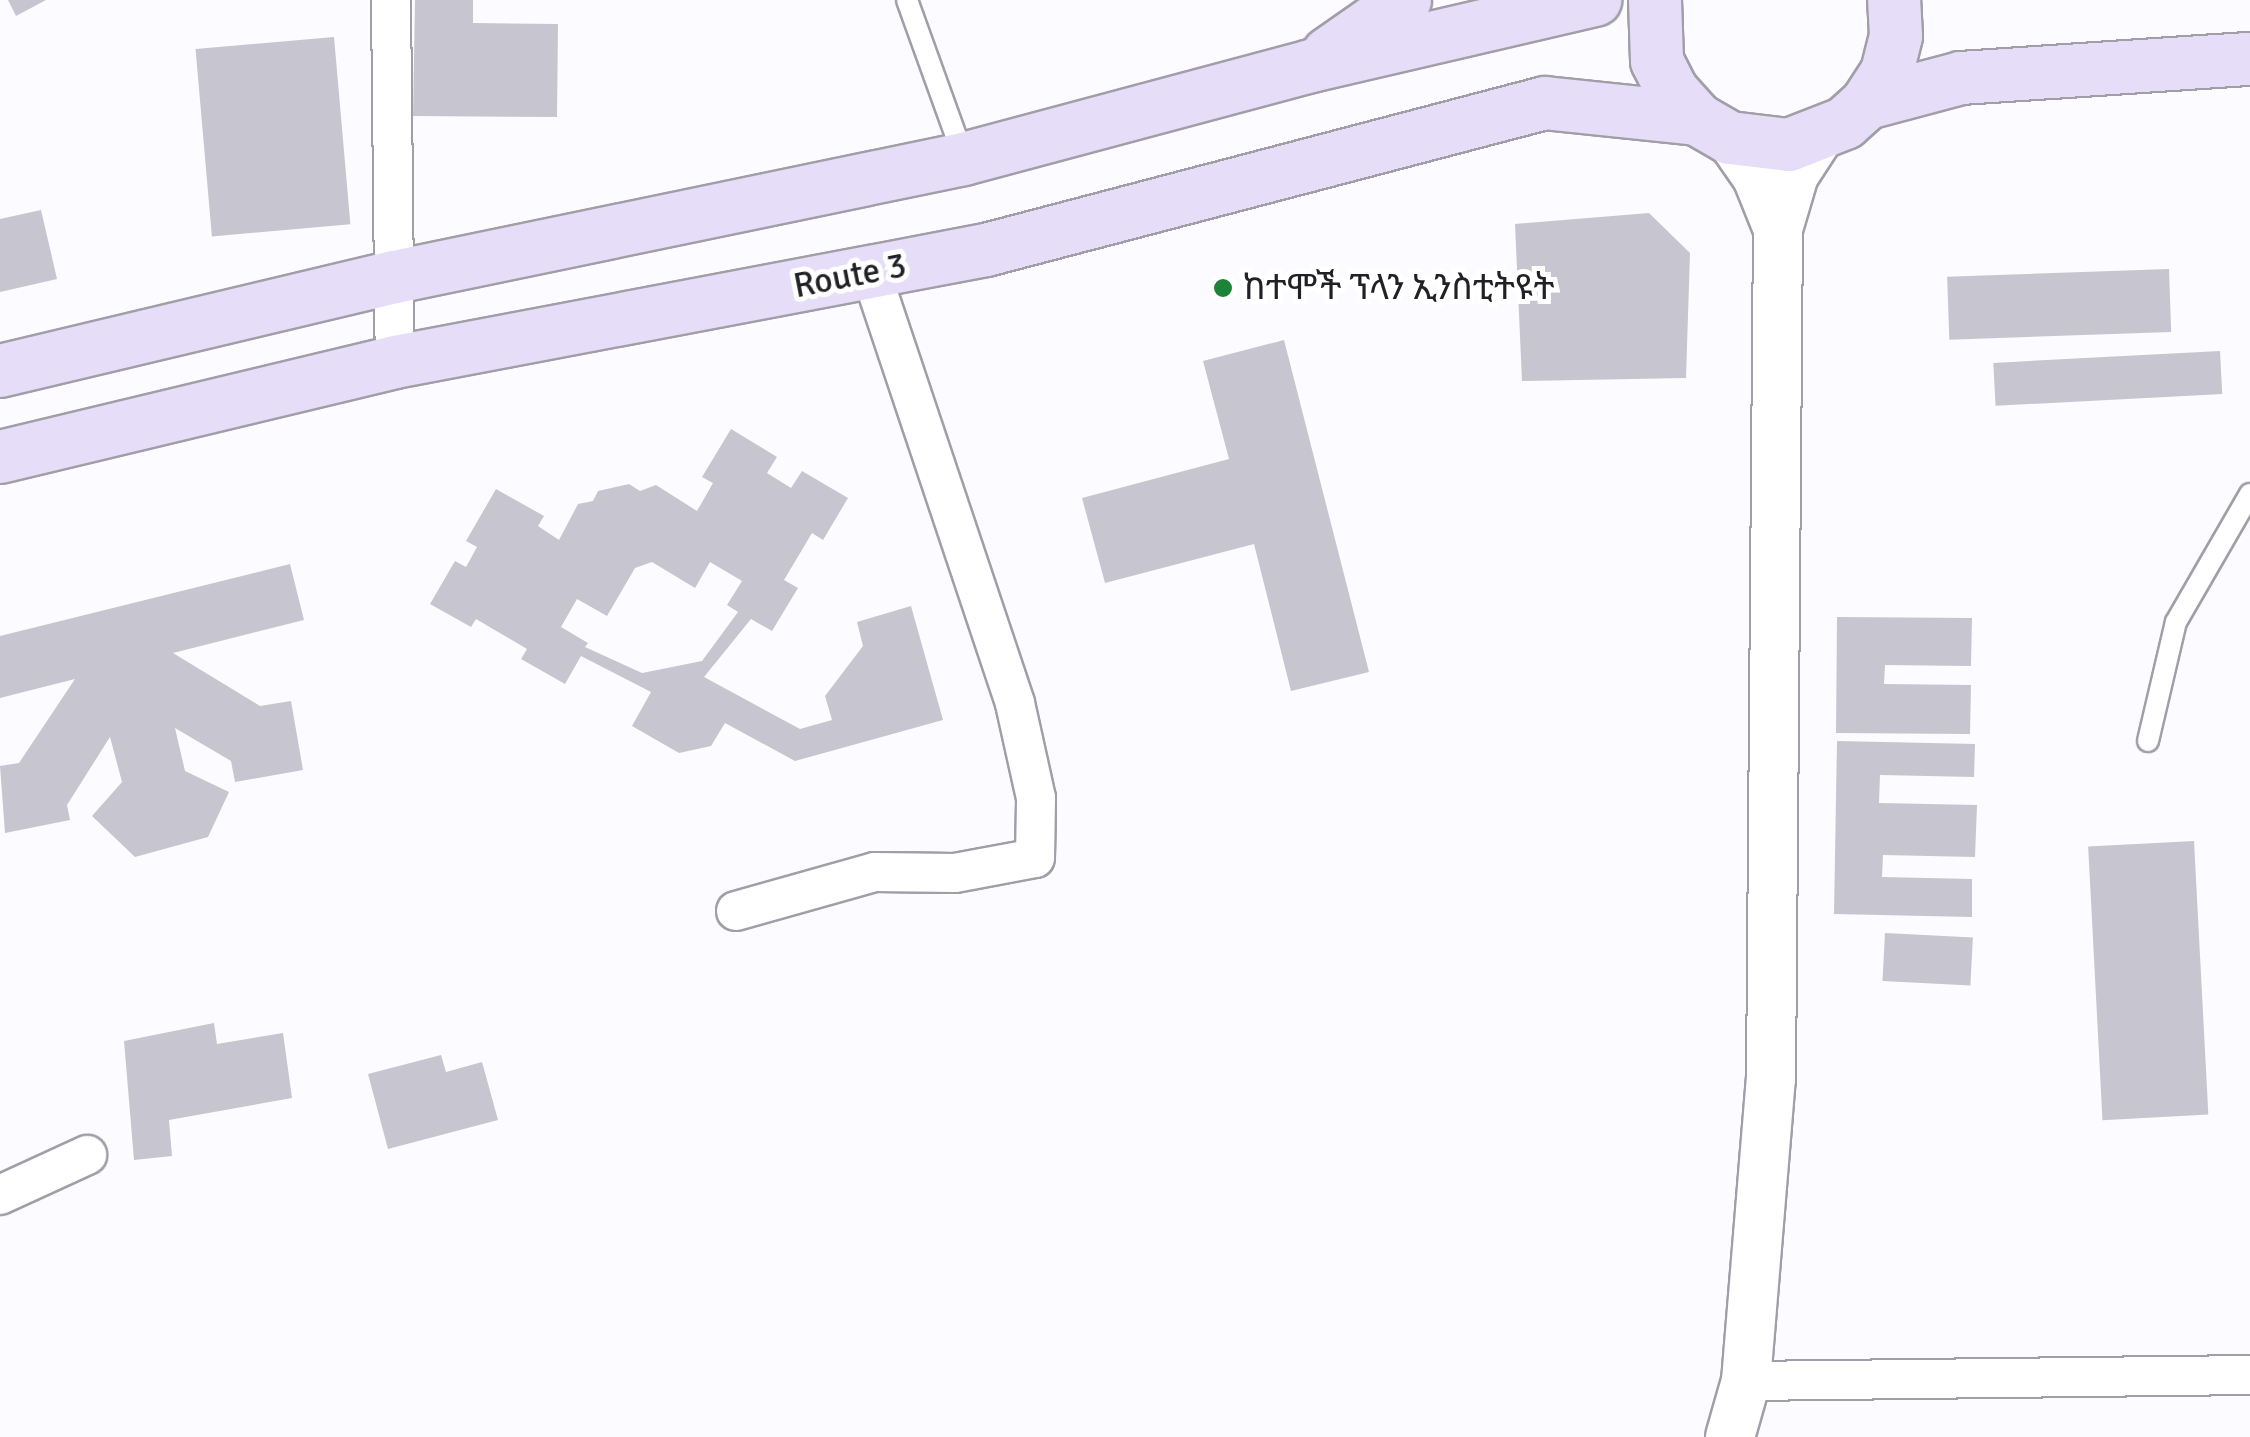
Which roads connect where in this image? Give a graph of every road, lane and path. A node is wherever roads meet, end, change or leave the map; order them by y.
1 (390, 0) edge
2 (907, 0) edge
3 (1404, 0) edge
4 (1595, 0) edge
5 (1655, 0) edge
6 (1894, 0) edge
7 (2250, 60) edge
8 (1311, 66) junction
9 (1867, 103) junction
10 (1713, 128) junction
11 (1818, 138) junction
12 (964, 160) junction
13 (1778, 228) junction
14 (870, 273) junction
15 (395, 276) junction
16 (395, 362) junction
17 (0, 371) edge
18 (0, 457) edge
19 (2250, 494) edge
20 (2148, 741) dead end
21 (736, 911) dead end
22 (88, 1155) dead end
23 (0, 1195) edge
24 (2250, 1375) edge
25 (1746, 1381) junction
26 (1730, 1437) edge

1 - 15 street
2 - 12 lane
3 - 8 main road
4 - 8 main road
5 - 10 main road
6 - 9 main road
7 - 9 main road
8 - 12 main road
9 - 11 main road
10 - 11 main road, Route 3
10 - 13 street
10 - 14 main road, Route 3
11 - 13 street
12 - 15 main road
13 - 25 street
14 - 16 main road, Route 3
14 - 21 street
15 - 16 street
15 - 17 main road
16 - 18 main road, Route 3
19 - 20 lane
22 - 23 street
24 - 25 street
25 - 26 street

